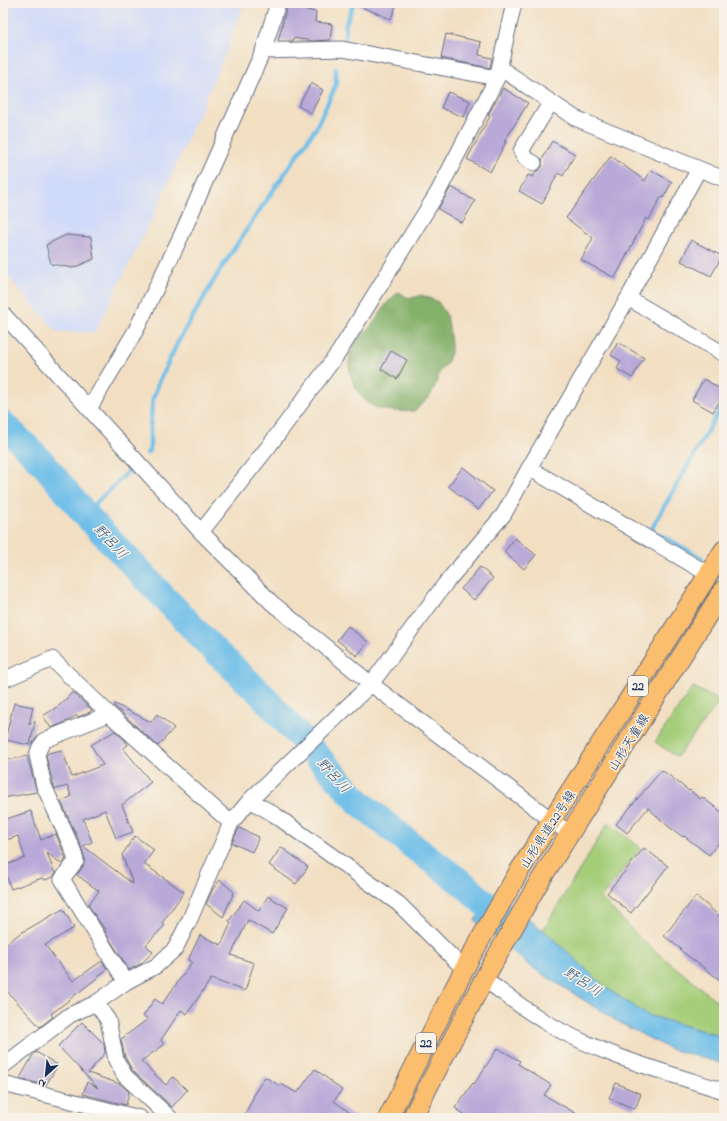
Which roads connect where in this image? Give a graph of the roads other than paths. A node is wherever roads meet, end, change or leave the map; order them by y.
1 (278, 3) edge
2 (514, 3) edge
3 (263, 51) junction
4 (498, 73) junction
5 (551, 102) junction
6 (534, 163) dead end
7 (699, 169) junction
8 (724, 179) edge
9 (628, 298) junction
10 (3, 314) edge
11 (724, 354) edge
12 (90, 409) junction
13 (529, 468) junction
14 (201, 532) junction
15 (724, 550) edge
16 (708, 574) junction
17 (724, 588) edge
18 (3, 680) edge
19 (371, 684) junction
20 (109, 714) junction
21 (250, 800) junction
22 (552, 821) junction
23 (230, 824) junction
24 (570, 834) junction
25 (467, 962) junction
26 (487, 973) junction
27 (126, 982) junction
28 (96, 1003) junction
29 (3, 1066) edge
30 (3, 1084) edge
31 (724, 1091) edge
32 (140, 1118) edge
33 (170, 1118) edge
34 (388, 1118) edge
35 (412, 1118) edge

1 - 3 street
2 - 4 street
3 - 4 street
3 - 12 street
4 - 5 street
4 - 14 street
5 - 6 street
5 - 7 street
7 - 8 street
7 - 9 street
9 - 11 street
9 - 13 street
10 - 12 street
12 - 14 street
13 - 16 street
13 - 19 street
14 - 19 street
15 - 16 main road, 山形県道22号線 / 22
16 - 22 main road, 山形県道22号線 / 22
17 - 24 main road, 山形天童線 / 22
18 - 20 street
19 - 21 street
19 - 22 street
20 - 23 street
20 - 27 street
21 - 23 street
21 - 25 street
22 - 24 street
22 - 25 main road, 山形県道22号線 / 22
23 - 27 street
24 - 26 main road, 山形県道22号線 / 22
25 - 34 main road, 山形県道22号線 / 22
26 - 31 street
26 - 35 main road, 山形県道22号線 / 22
27 - 28 street
28 - 29 street
28 - 33 street
30 - 32 street

